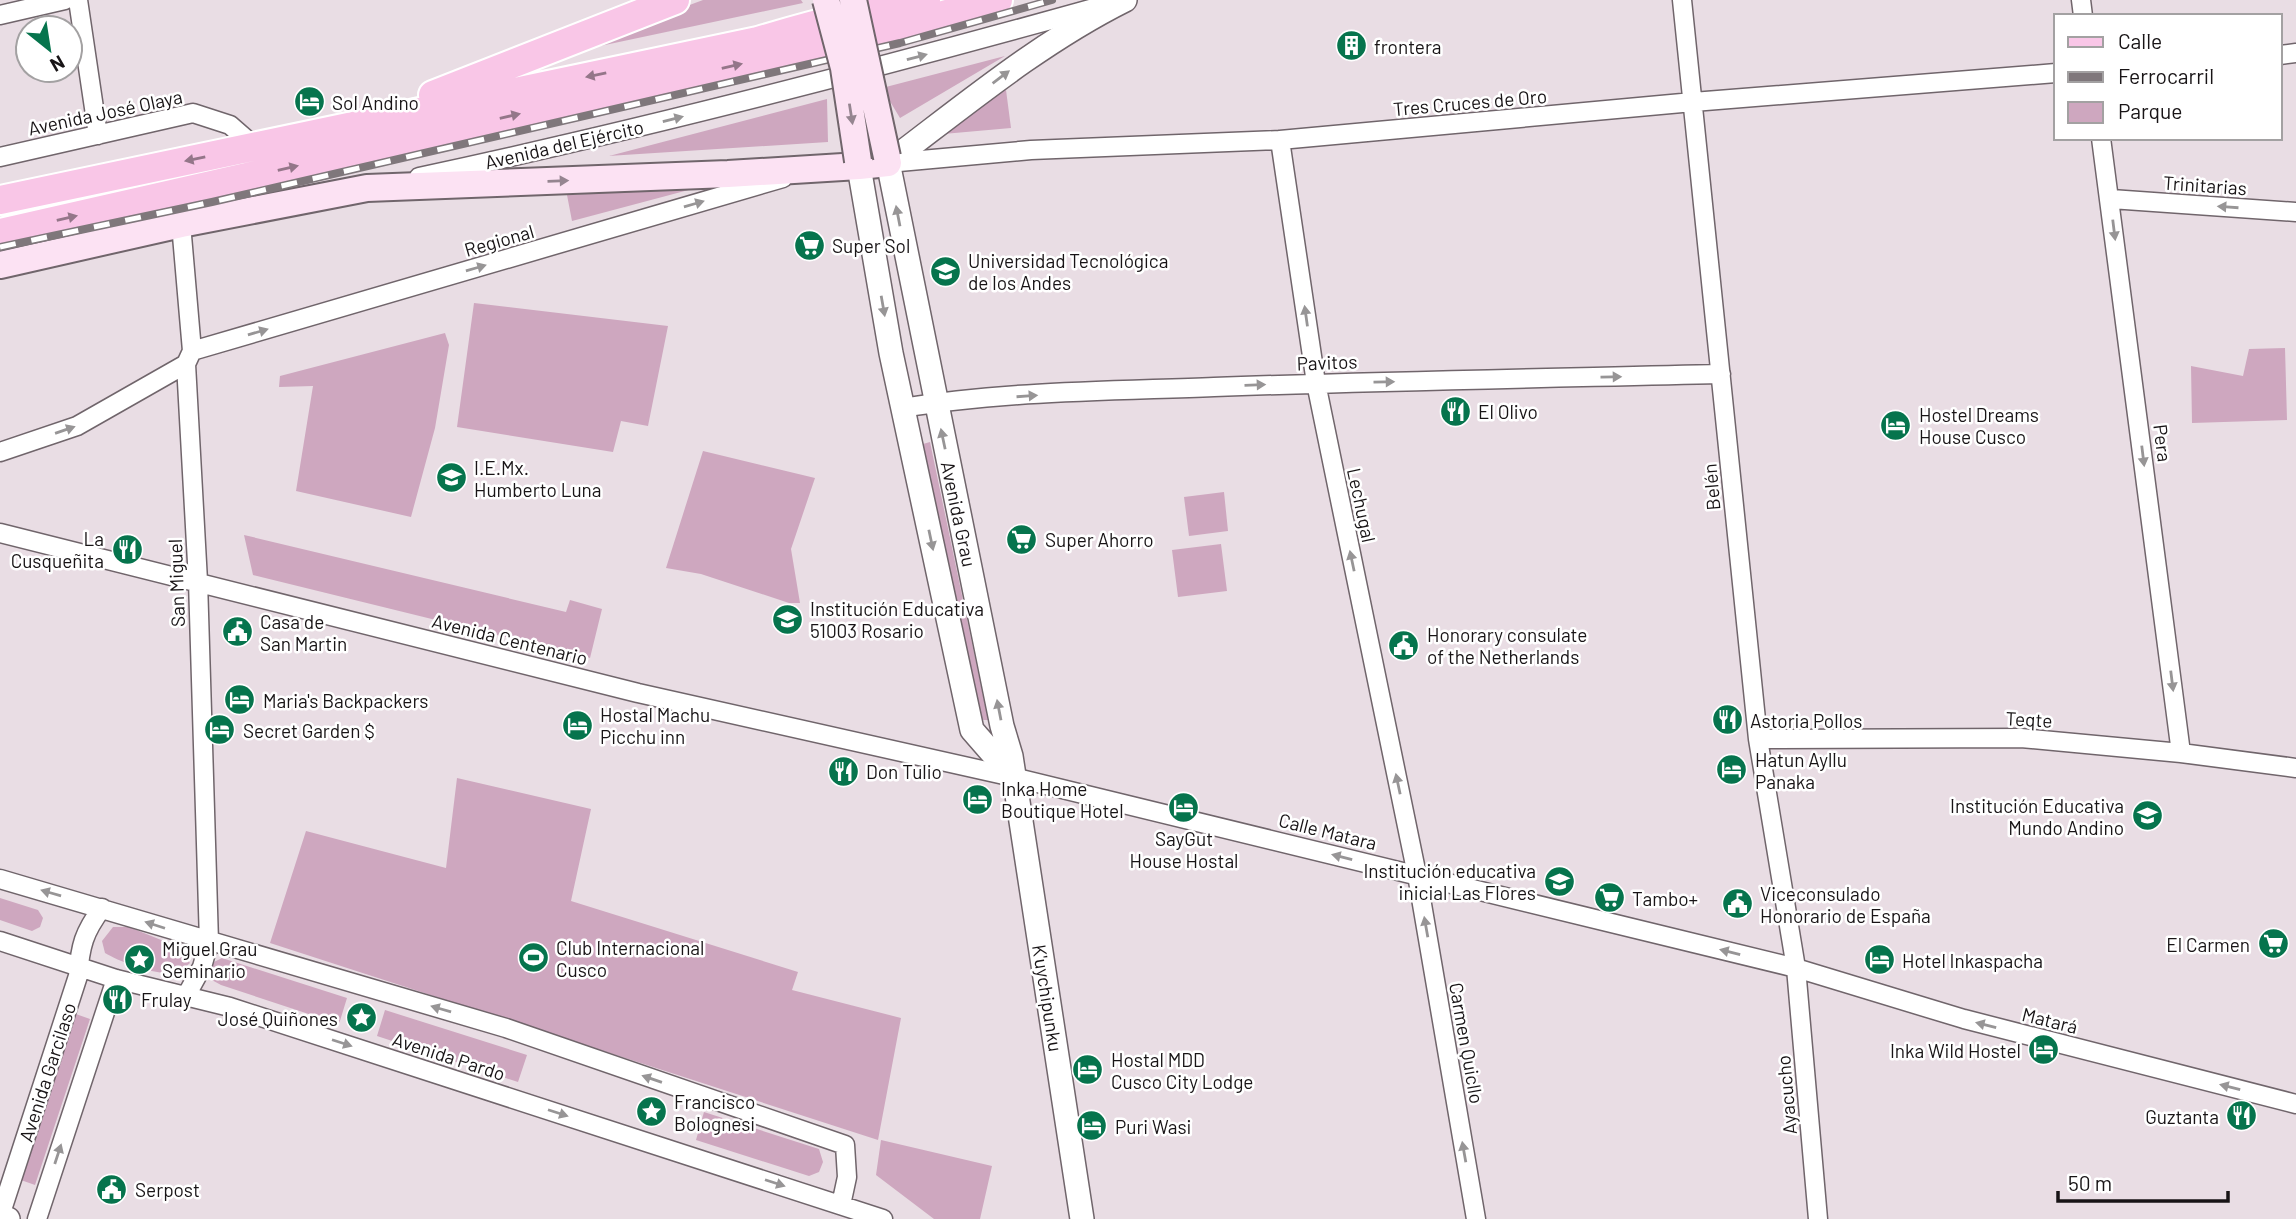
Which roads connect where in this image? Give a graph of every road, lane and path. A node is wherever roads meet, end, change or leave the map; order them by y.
1 (65, 0) edge
2 (78, 0) edge
3 (675, 0) edge
4 (826, 0) edge
5 (853, 0) edge
6 (927, 0) edge
7 (998, 0) edge
8 (1124, 0) edge
9 (1682, 0) edge
10 (0, 15) edge
11 (2054, 74) edge
12 (1693, 102) junction
13 (358, 124) junction
14 (98, 135) junction
15 (1280, 140) junction
16 (2101, 140) edge
17 (253, 145) junction
18 (0, 157) edge
19 (887, 160) junction
20 (858, 164) junction
21 (818, 169) junction
22 (367, 188) junction
23 (2110, 199) junction
24 (0, 200) edge
25 (2296, 212) edge
26 (181, 225) junction
27 (0, 233) edge
28 (0, 265) edge
29 (189, 357) junction
30 (1721, 374) junction
31 (1316, 383) junction
32 (935, 403) junction
33 (903, 408) junction
34 (0, 452) edge
35 (0, 533) edge
36 (198, 581) junction
37 (1758, 739) junction
38 (2181, 753) junction
39 (2296, 768) edge
40 (1013, 777) junction
41 (1417, 875) junction
42 (0, 879) edge
43 (102, 908) junction
44 (0, 941) edge
45 (209, 942) junction
46 (79, 967) junction
47 (1796, 968) junction
48 (116, 979) junction
49 (186, 996) junction
50 (2296, 1104) edge
51 (841, 1205) junction
52 (0, 1217) edge
53 (8, 1219) edge
54 (37, 1219) edge
55 (883, 1219) edge
56 (1082, 1219) edge
57 (1476, 1219) edge
58 (1818, 1219) edge

1 - 10 street
2 - 14 street
3 - 13 main road
4 -> 20 main road, bridge
5 - 19 main road, bridge
6 -> 13 main road
27 -> 7 main road, Avenida del Ejército
19 -> 8 street
22 -> 8 street, Avenida del Ejército
9 - 12 street, Belén
11 - 12 street, Tres Cruces de Oro
12 - 15 street, Tres Cruces de Oro
12 - 30 street, Belén
13 - 17 main road
14 - 17 street, Avenida José Olaya
14 - 18 street, Avenida José Olaya
15 - 19 street, Tres Cruces de Oro
31 -> 15 street, Lechugal
16 - 23 street, Pera
17 -> 24 main road
19 - 20 main road
32 -> 19 street, Avenida Grau
20 - 21 main road
20 -> 33 street, Avenida Grau
22 -> 21 main road
29 -> 21 street, Regional
22 - 26 main road, Avenida del Ejército
25 -> 23 street, Trinitarias
23 -> 38 street, Pera
26 - 28 main road, Avenida del Ejército
26 - 29 street, San Miguel
34 -> 29 street, Regional
29 - 36 street, San Miguel
31 -> 30 street, Pavitos
30 - 37 street, Belén
32 -> 31 street, Pavitos
41 -> 31 street, Lechugal
32 - 33 street, Pavitos
40 -> 32 street, Avenida Grau
33 -> 40 street, Avenida Grau
35 - 36 street, Avenida Centenario
36 - 40 street, Avenida Centenario
36 - 45 street, San Miguel
37 - 38 street, Teqte
37 - 47 street, Belén
38 - 39 street, Teqte
41 -> 40 street, Calle Matara
40 - 56 street, K'uychipunku
47 -> 41 street, Calle Matara
57 -> 41 street, Carmen Quicllo
43 -> 42 street
45 -> 43 street
43 - 46 street, Avenida Garcilaso
44 - 46 street, Avenida Pardo
45 - 49 street
51 -> 45 street
46 - 48 street, Avenida Pardo
46 - 52 street, Avenida Garcilaso
50 -> 47 street, Matará
47 - 58 street, Ayacucho
48 - 49 street, Avenida Pardo
54 -> 48 street, Avenida Garcilaso
49 -> 51 street, Avenida Pardo
51 - 55 street, Avenida Pardo
52 - 53 street

